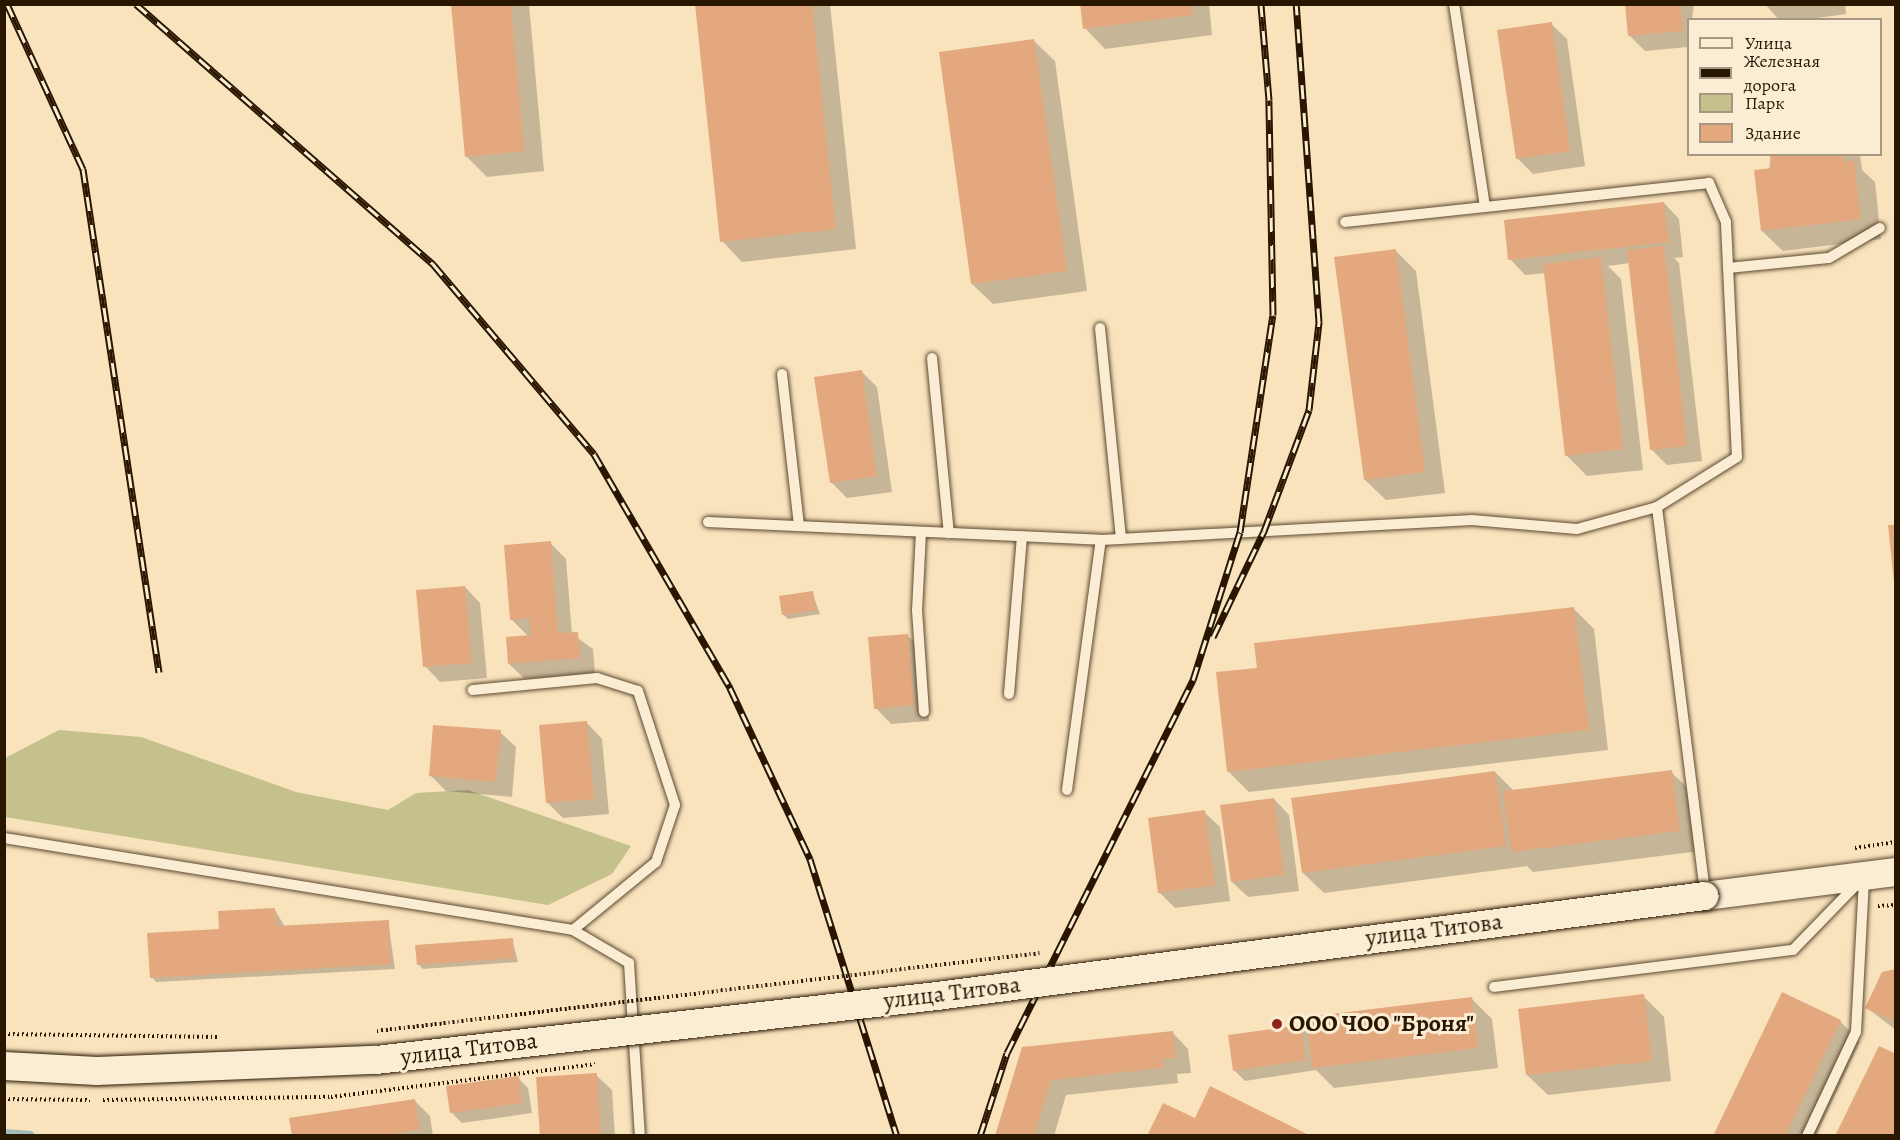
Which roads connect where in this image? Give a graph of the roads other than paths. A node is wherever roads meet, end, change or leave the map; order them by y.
1 (1454, 4) edge
2 (1485, 207) junction
3 (1345, 222) dead end
4 (1880, 228) dead end
5 (1728, 268) junction
6 (1100, 328) dead end
7 (932, 358) dead end
8 (782, 374) dead end
9 (1657, 507) junction
10 (708, 522) dead end
11 (798, 526) junction
12 (921, 532) junction
13 (949, 533) junction
14 (1022, 537) junction
15 (1121, 539) junction
16 (1101, 540) junction
17 (472, 690) dead end
18 (1009, 694) dead end
19 (924, 712) dead end
20 (1066, 790) dead end
21 (4, 838) edge
22 (1896, 873) edge
23 (1864, 876) junction
24 (1705, 896) junction
25 (573, 930) junction
26 (1494, 987) dead end
27 (4, 1066) edge
28 (640, 1136) edge
29 (1807, 1136) edge

1 - 2 lane
2 - 3 lane
2 - 5 lane
4 - 5 lane
5 - 9 lane
6 - 15 lane
7 - 13 lane
8 - 11 lane
9 - 15 lane
9 - 24 lane
10 - 11 lane
11 - 12 lane
12 - 13 lane
12 - 19 lane
13 - 14 lane
14 - 16 lane
14 - 18 lane
15 - 16 lane
16 - 20 lane
17 - 25 lane
21 - 25 lane
22 - 23 main road, улица Титова
23 - 24 main road, улица Титова
23 - 26 lane
23 - 29 lane
24 - 27 main road, улица Титова, bridge
25 - 28 lane

